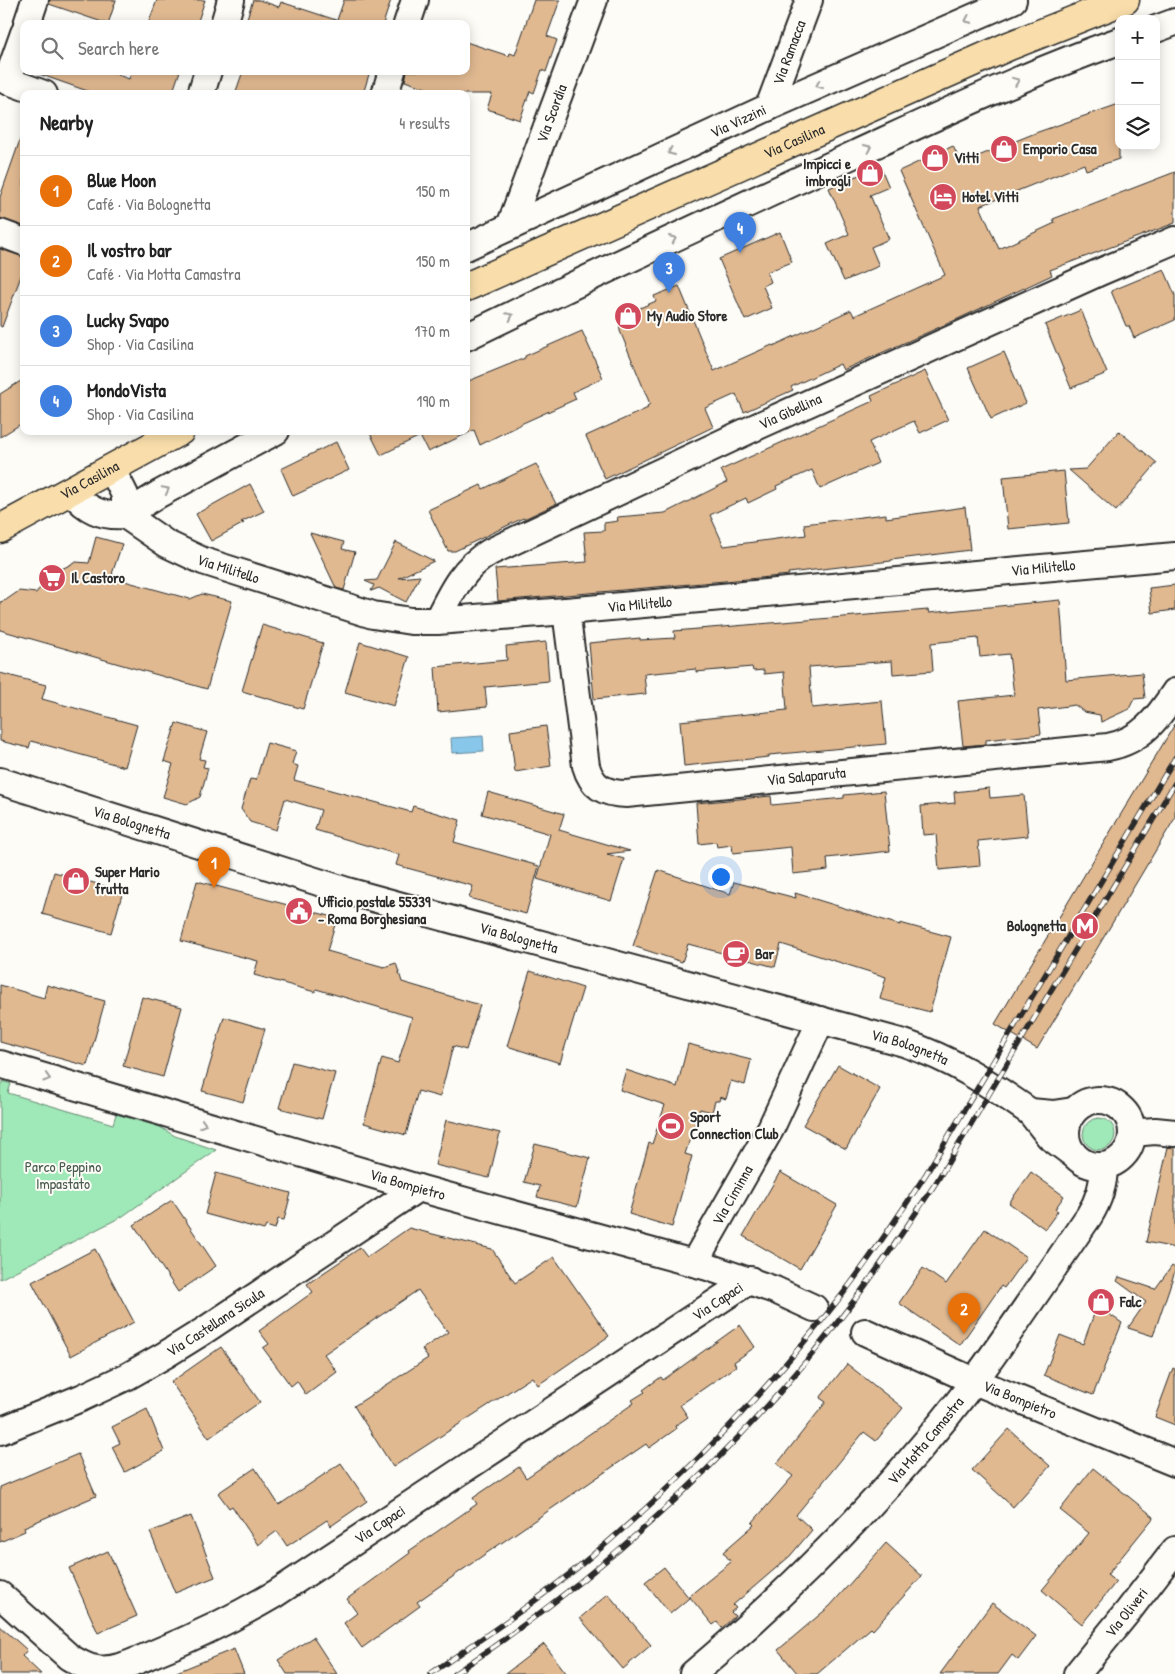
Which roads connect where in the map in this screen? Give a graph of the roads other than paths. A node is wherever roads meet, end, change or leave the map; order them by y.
1 (35, 0) edge
2 (232, 0) edge
3 (415, 0) edge
4 (594, 0) edge
5 (809, 0) edge
6 (1013, 0) edge
7 (1124, 0) edge
8 (28, 20) edge
9 (225, 20) edge
10 (408, 20) edge
11 (1175, 22) edge
12 (1160, 27) edge
13 (20, 42) edge
14 (1115, 42) edge
15 (207, 75) edge
16 (391, 75) edge
17 (4, 79) edge
18 (33, 90) edge
19 (202, 90) edge
20 (386, 90) edge
21 (769, 107) junction
22 (510, 226) junction
23 (0, 233) edge
24 (20, 240) edge
25 (1175, 240) edge
26 (470, 245) edge
27 (470, 285) edge
28 (470, 335) edge
29 (173, 435) edge
30 (269, 435) edge
31 (112, 469) junction
32 (72, 491) junction
33 (125, 515) junction
34 (0, 529) edge
35 (1175, 556) edge
36 (566, 611) junction
37 (437, 621) junction
38 (1175, 692) edge
39 (0, 781) edge
40 (821, 1020) junction
41 (0, 1064) edge
42 (1073, 1111) junction
43 (1030, 1112) junction
44 (1132, 1133) junction
45 (1175, 1133) edge
46 (1073, 1154) junction
47 (1104, 1166) junction
48 (418, 1188) junction
49 (694, 1262) junction
50 (750, 1280) junction
51 (814, 1308) dead end
52 (866, 1332) dead end
53 (974, 1381) junction
54 (0, 1432) edge
55 (1175, 1463) edge
56 (1175, 1550) edge
57 (0, 1595) edge
58 (693, 1674) edge
59 (1077, 1674) edge

1 - 8 street
2 - 9 street
3 - 10 street
4 - 22 street, Via Scordia
5 - 21 street, Via Ramacca
6 -> 21 street, Via Vizzini
7 - 27 main road, Via Casilina
11 - 12 street
13 - 17 street
28 -> 14 street
15 - 19 street
16 - 20 street
17 - 18 street
21 -> 22 street, Via Vizzini
22 - 26 street, Via Vizzini
23 - 24 street
25 - 37 street, Via Gibellina
29 - 31 main road, Via Casilina
33 -> 30 street
31 - 32 main road, Via Casilina
31 - 33 street
32 - 33 street, Via Militello
32 - 34 main road, Via Casilina
33 - 37 street, Via Militello
35 - 36 street, Via Militello
36 - 37 street, Via Militello
36 - 38 street, Via Salaparuta
39 - 40 street, Via Bolognetta
40 - 43 street, Via Bolognetta
40 - 49 street, Via Ciminna
41 -> 48 street, Via Bompietro
42 - 43 street, Via Bolognetta
42 - 44 street
42 - 46 street
43 - 46 street, Via Bolognetta
44 - 45 street
44 - 47 street
46 - 47 street
47 - 53 street, Via Motta Camastra
48 - 49 street, Via Bompietro
48 - 54 street, Via Castellana Sicula
49 - 50 street, Via Bompietro
50 - 51 street, Via Bompietro
50 - 57 street, Via Capaci
52 - 53 street, Via Bompietro
53 - 55 street, Via Bompietro
53 - 58 street, Via Motta Camastra
56 - 59 street, Via Oliveri

